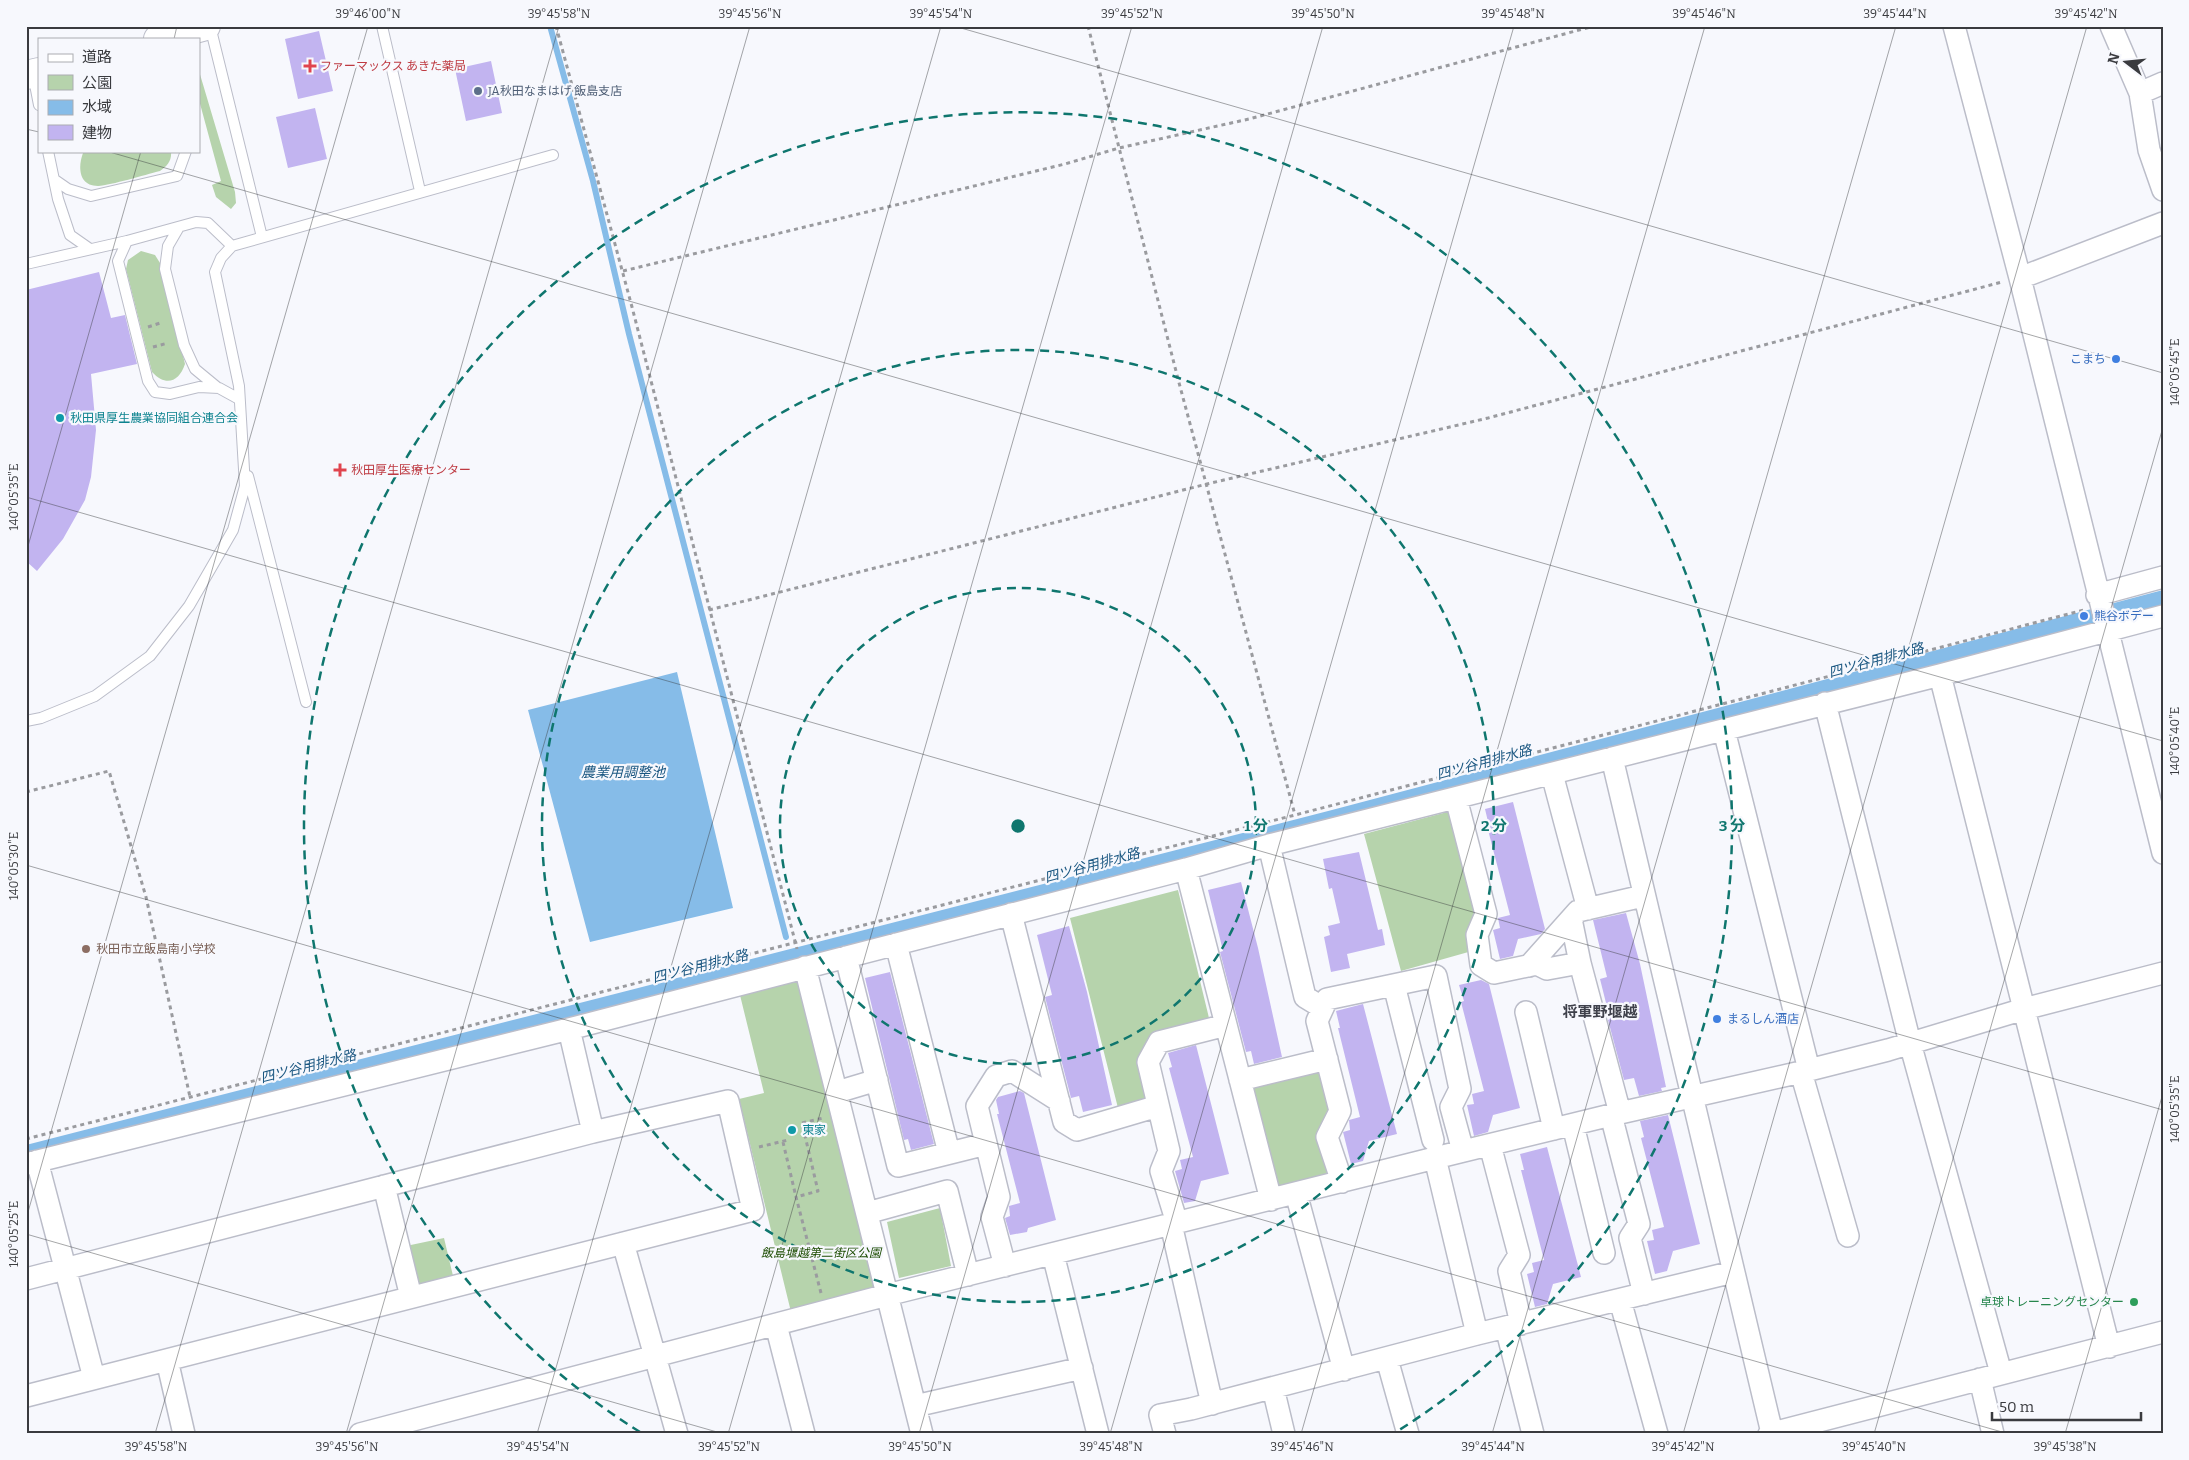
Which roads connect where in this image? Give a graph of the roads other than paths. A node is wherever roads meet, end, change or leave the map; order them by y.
1 (208, 26) edge
2 (382, 26) edge
3 (1954, 26) edge
4 (2111, 26) edge
5 (162, 38) edge
6 (32, 73) edge
7 (2163, 83) edge
8 (2140, 93) junction
9 (38, 100) edge
10 (186, 152) edge
11 (553, 155) dead end
12 (49, 156) edge
13 (55, 180) junction
14 (2163, 190) edge
15 (420, 191) junction
16 (2163, 223) edge
17 (179, 226) junction
18 (262, 237) junction
19 (127, 241) junction
20 (232, 246) junction
21 (90, 249) junction
22 (26, 264) edge
23 (2020, 278) junction
24 (219, 388) junction
25 (240, 399) junction
26 (243, 455) junction
27 (2163, 577) edge
28 (2098, 600) junction
29 (2163, 616) edge
30 (2107, 629) junction
31 (1940, 675) junction
32 (306, 702) dead end
33 (1826, 703) junction
34 (26, 721) edge
35 (1724, 730) junction
36 (1612, 758) junction
37 (1552, 774) junction
38 (1456, 798) junction
39 (1269, 845) junction
40 (2163, 853) edge
41 (1186, 869) junction
42 (1643, 896) junction
43 (1011, 914) junction
44 (1580, 914) junction
45 (896, 944) junction
46 (846, 957) junction
47 (1580, 963) junction
48 (1529, 966) junction
49 (806, 968) junction
50 (2163, 973) edge
51 (1394, 985) junction
52 (1323, 1008) junction
53 (2024, 1009) junction
54 (1526, 1012) dead end
55 (1226, 1026) junction
56 (569, 1029) junction
57 (1910, 1043) junction
58 (1327, 1059) junction
59 (1805, 1071) junction
60 (877, 1080) junction
61 (1240, 1080) junction
62 (836, 1092) junction
63 (1693, 1097) junction
64 (1059, 1101) junction
65 (1158, 1106) junction
66 (1615, 1114) junction
67 (1563, 1127) junction
68 (593, 1132) junction
69 (986, 1144) junction
70 (1490, 1145) junction
71 (1434, 1149) junction
72 (1463, 1151) junction
73 (949, 1153) junction
74 (32, 1162) edge
75 (1342, 1182) junction
76 (384, 1186) junction
77 (1296, 1193) junction
78 (1271, 1200) junction
79 (867, 1213) junction
80 (1174, 1224) junction
81 (1848, 1236) dead end
82 (623, 1243) junction
83 (1604, 1253) dead end
84 (1053, 1254) junction
85 (1005, 1266) junction
86 (67, 1269) junction
87 (1733, 1272) junction
88 (968, 1275) junction
89 (26, 1279) edge
90 (1644, 1294) junction
91 (887, 1295) junction
92 (412, 1298) junction
93 (1620, 1300) junction
94 (776, 1325) junction
95 (1514, 1325) junction
96 (2163, 1332) edge
97 (1477, 1334) junction
98 (2109, 1347) junction
99 (654, 1357) junction
100 (1387, 1359) junction
101 (167, 1360) junction
102 (1082, 1368) junction
103 (1344, 1370) junction
104 (2001, 1373) junction
105 (94, 1378) junction
106 (1980, 1379) junction
107 (1273, 1388) junction
108 (26, 1396) edge
109 (1212, 1404) junction
110 (916, 1406) junction
111 (1770, 1433) edge
112 (184, 1434) edge
113 (360, 1434) edge
114 (677, 1434) edge
115 (804, 1434) edge
116 (922, 1434) edge
117 (1098, 1434) edge
118 (1165, 1434) edge
119 (1284, 1434) edge
120 (1408, 1434) edge
121 (1533, 1434) edge
122 (1657, 1434) edge
123 (1993, 1434) edge

1 - 5 street
1 - 18 lane
2 - 15 lane
3 - 23 street
4 - 8 street
6 - 9 lane
7 - 8 street
8 - 14 street
10 - 13 lane
11 - 15 lane
12 - 13 lane
13 - 21 lane
15 - 18 lane
16 - 23 street
17 - 19 lane
17 - 20 lane
17 - 24 lane
18 - 20 lane
19 - 21 lane
19 - 24 lane
20 - 25 lane
21 - 22 lane
23 - 28 street
24 - 25 lane
25 - 26 lane
26 - 32 lane
26 - 34 lane
27 - 28 street
28 - 30 street
29 - 30 street
30 - 31 street
30 - 40 street
31 - 33 street
31 - 53 street
33 - 35 street
33 - 57 street
35 - 36 street
35 - 59 street
36 - 37 street
36 - 42 street
37 - 38 street
37 - 44 street
38 - 39 street
38 - 48 street
39 - 41 street
39 - 52 street
41 - 43 street
41 - 55 street
42 - 44 street
42 - 63 street
43 - 45 street
43 - 64 street
44 - 47 street
44 - 48 street
45 - 46 street
45 - 73 street
46 - 49 street
46 - 60 street
47 - 48 street
47 - 66 street
49 - 56 street
49 - 62 street
50 - 53 street
51 - 52 street
51 - 71 street
51 - 72 street
52 - 58 street
53 - 57 street
53 - 98 street
54 - 67 street
55 - 61 street
55 - 65 street
56 - 68 street
56 - 74 street
57 - 59 street
57 - 104 street
58 - 61 street
58 - 75 street
59 - 63 street
59 - 81 street
60 - 62 street
60 - 73 street
61 - 78 street
62 - 79 street
63 - 66 street
63 - 87 street
64 - 65 street
64 - 69 street
65 - 80 street
66 - 67 street
66 - 90 street
67 - 70 street
67 - 83 street
68 - 76 street
68 - 82 street
69 - 73 street
69 - 85 street
70 - 72 street
70 - 95 street
71 - 72 street
71 - 75 street
71 - 97 street
74 - 86 street
75 - 77 street
76 - 86 street
76 - 92 street
77 - 78 street
77 - 103 street
78 - 80 street
79 - 88 street
79 - 91 street
80 - 84 street
80 - 109 street
82 - 92 street
82 - 99 street
84 - 85 street
84 - 102 street
85 - 88 street
86 - 89 street
86 - 105 street
87 - 90 street
87 - 111 street
88 - 91 street
90 - 93 street
91 - 94 street
91 - 110 street
92 - 101 street
93 - 95 street
93 - 122 street
94 - 99 street
94 - 115 street
95 - 97 street
95 - 121 street
96 - 98 street
97 - 100 street
98 - 104 street
99 - 113 street
99 - 114 street
100 - 103 street
100 - 120 street
101 - 105 street
101 - 112 street
102 - 110 street
102 - 117 street
103 - 107 street
104 - 106 street
105 - 108 street
106 - 111 street
106 - 123 street
107 - 109 street
107 - 119 street
109 - 118 street
110 - 116 street

